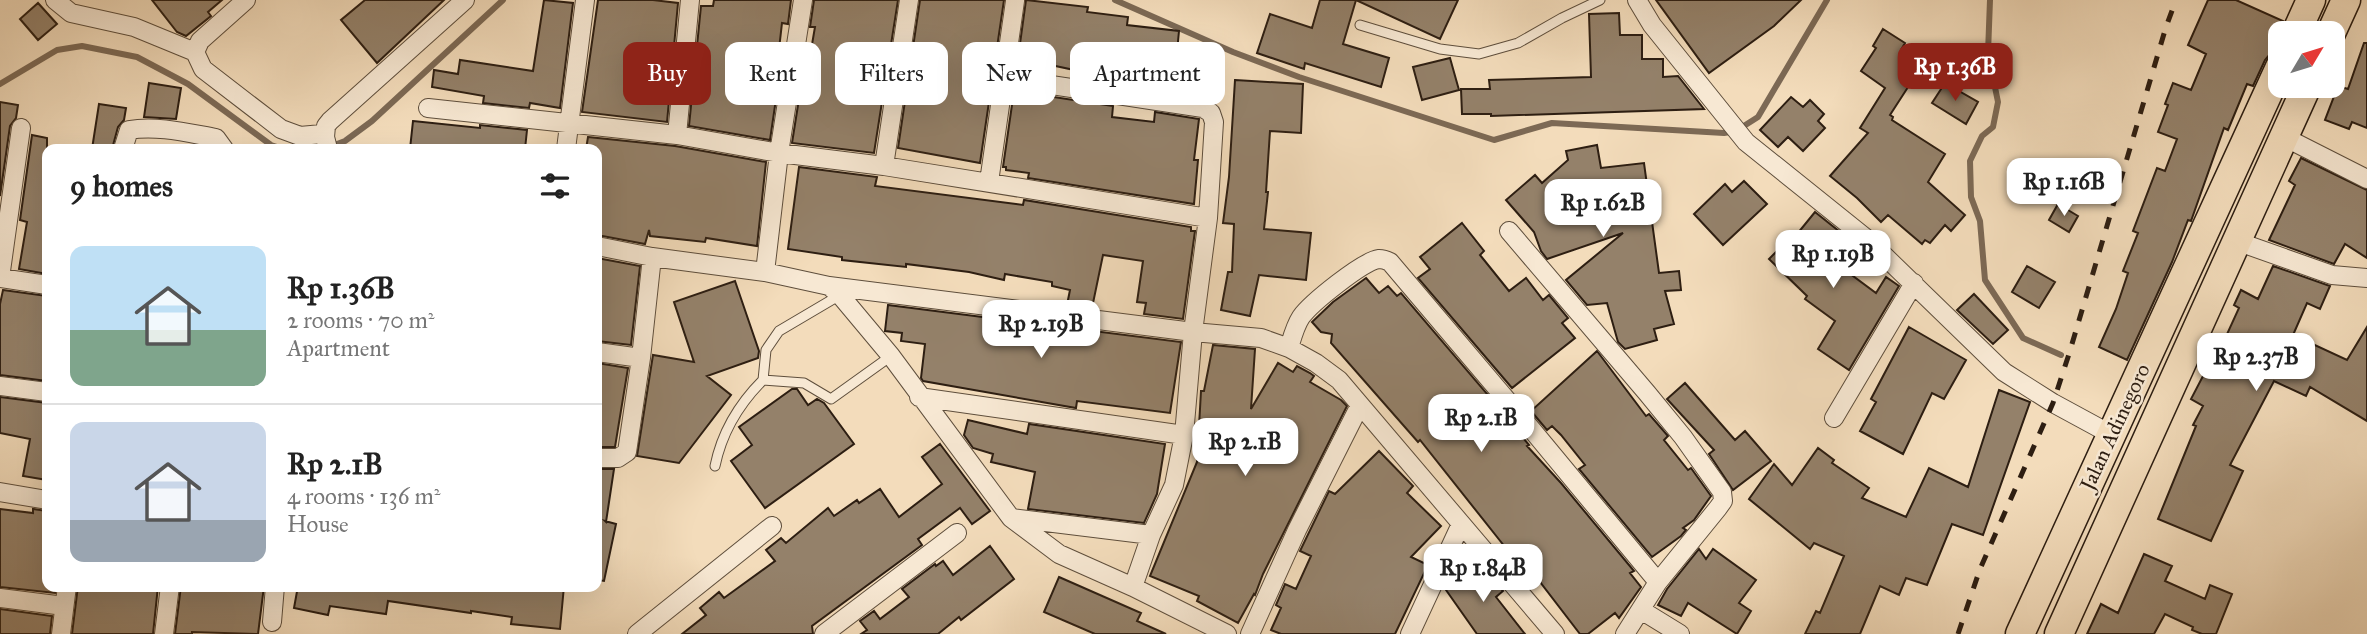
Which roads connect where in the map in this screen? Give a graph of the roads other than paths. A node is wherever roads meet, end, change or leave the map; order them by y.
1 (55, 0) edge
2 (246, 0) edge
3 (465, 0) edge
4 (585, 0) edge
5 (690, 0) edge
6 (803, 0) edge
7 (909, 0) edge
8 (1600, 0) edge
9 (1637, 0) edge
10 (2311, 0) edge
11 (2346, 0) edge
12 (1015, 1) edge
13 (2301, 21) edge
14 (2336, 21) edge
15 (1360, 25) dead end
16 (1010, 42) edge
17 (195, 52) junction
18 (1056, 86) edge
19 (2268, 93) edge
20 (2302, 98) edge
21 (1002, 105) edge
22 (428, 108) dead end
23 (569, 123) junction
24 (21, 128) dead end
25 (677, 135) junction
26 (2284, 137) junction
27 (327, 142) edge
28 (124, 144) edge
29 (220, 144) edge
30 (567, 144) edge
31 (779, 153) junction
32 (884, 166) junction
33 (2367, 179) edge
34 (989, 182) junction
35 (1208, 218) junction
36 (1509, 231) dead end
37 (2236, 241) junction
38 (602, 247) edge
39 (652, 257) junction
40 (765, 272) junction
41 (0, 278) edge
42 (2367, 278) edge
43 (1914, 283) junction
44 (42, 284) edge
45 (835, 290) junction
46 (1193, 332) junction
47 (1289, 348) junction
48 (602, 353) edge
49 (891, 356) junction
50 (641, 358) junction
51 (763, 380) junction
52 (0, 386) edge
53 (42, 391) edge
54 (919, 397) junction
55 (1360, 405) junction
56 (1834, 418) dead end
57 (1184, 435) junction
58 (2112, 435) junction
59 (602, 458) edge
60 (715, 466) dead end
61 (0, 492) edge
62 (42, 499) edge
63 (1011, 518) junction
64 (1461, 524) junction
65 (772, 526) dead end
66 (957, 533) dead end
67 (1151, 536) junction
68 (1658, 582) junction
69 (1133, 587) junction
70 (66, 592) edge
71 (169, 592) edge
72 (274, 592) edge
73 (0, 598) edge
74 (64, 606) junction
75 (1641, 610) junction
76 (272, 622) dead end
77 (643, 632) edge
78 (61, 634) edge
79 (164, 634) edge
80 (824, 634) edge
81 (1227, 634) edge
82 (1250, 634) edge
83 (1410, 634) edge
84 (1555, 634) edge
85 (1625, 634) edge
86 (1680, 634) edge
87 (2021, 634) edge
88 (2059, 634) edge

1 - 17 street
2 - 17 street
3 - 27 street
4 - 23 street
5 - 25 street
6 - 31 street
7 - 32 street
8 - 15 lane
9 - 43 street
10 - 13 highway
11 - 14 highway
12 - 16 street
17 - 27 street
18 - 35 street
19 - 58 highway, Jalan Adinegoro
20 - 26 highway, Jalan Adinegoro
21 - 34 street
22 - 23 street
23 - 25 street
23 - 30 street
24 - 41 street
25 - 31 street
26 - 33 street
26 - 37 highway, Jalan Adinegoro
28 - 29 street
31 - 32 street
31 - 40 street
32 - 34 street
34 - 35 street
35 - 46 street
36 - 68 street
37 - 42 street
37 - 88 highway, Jalan Adinegoro
38 - 39 street
39 - 40 street
39 - 50 street
40 - 45 street
41 - 44 street
43 - 56 street
43 - 58 street
45 - 46 street
45 - 49 street
45 - 51 lane
46 - 47 street
46 - 57 street
47 - 55 street
47 - 68 street
48 - 50 street
49 - 51 lane
49 - 54 street
50 - 59 street
51 - 60 lane
52 - 53 street
54 - 57 street
54 - 63 street
55 - 64 street
55 - 82 street
57 - 67 street
58 - 87 highway, Jalan Adinegoro
61 - 62 street
63 - 67 street
63 - 69 street
64 - 83 street
64 - 84 street
65 - 77 street
66 - 80 street
67 - 69 street
68 - 75 street
69 - 81 street
70 - 74 street
71 - 79 street
72 - 76 street
73 - 74 street
74 - 78 street
75 - 85 street
75 - 86 street

